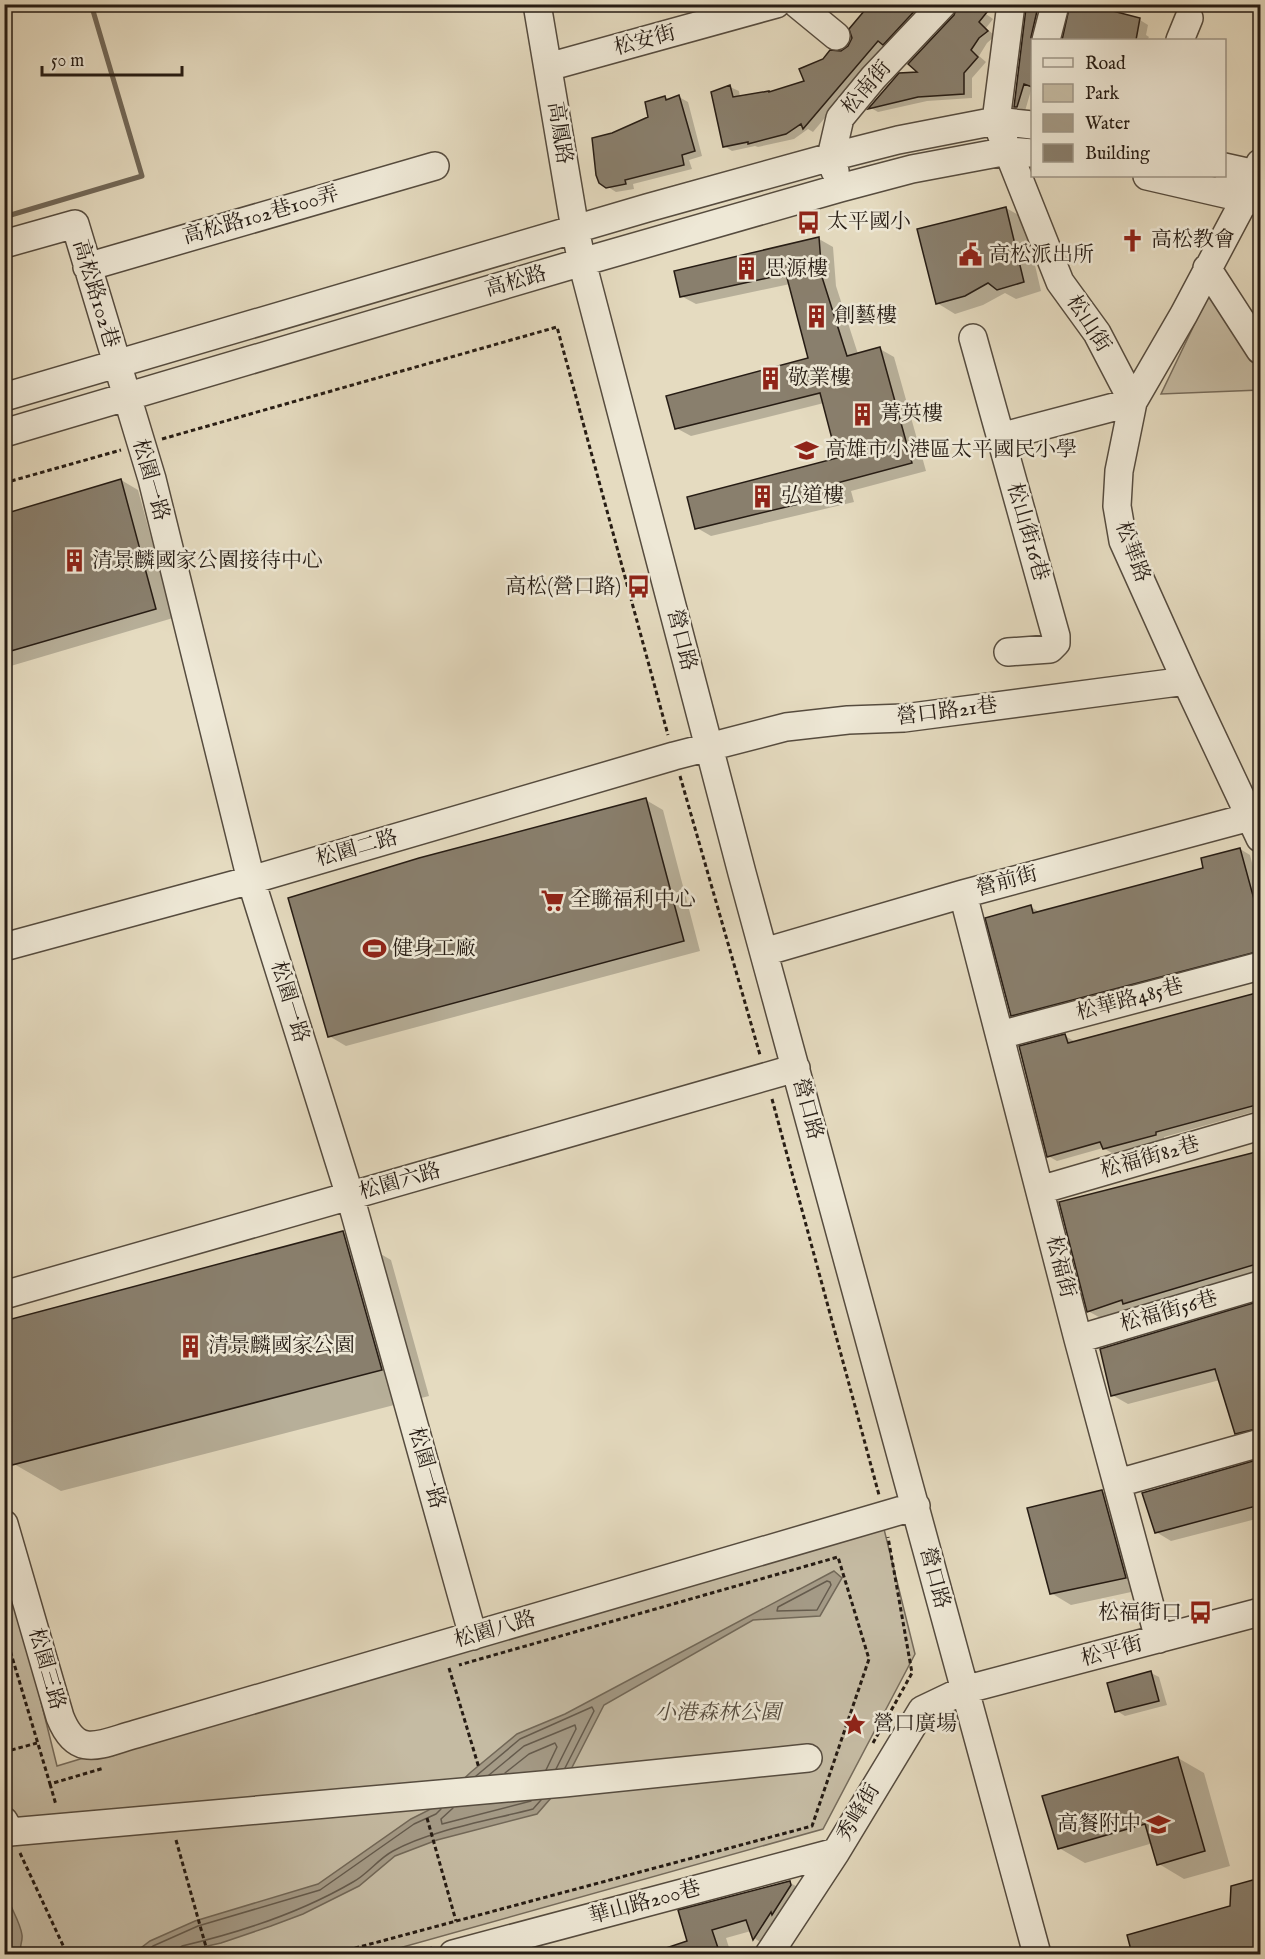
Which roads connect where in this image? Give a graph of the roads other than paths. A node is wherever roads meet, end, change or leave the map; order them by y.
1 (537, 4) edge
2 (776, 4) edge
3 (797, 4) edge
4 (943, 4) edge
5 (1011, 4) edge
6 (1051, 4) edge
7 (836, 36) dead end
8 (1046, 39) edge
9 (548, 67) junction
10 (996, 121) junction
11 (1031, 125) edge
12 (1020, 152) edge
13 (831, 157) junction
14 (435, 166) dead end
15 (1226, 167) edge
16 (1259, 171) edge
17 (1151, 177) edge
18 (840, 188) junction
19 (1252, 200) edge
20 (575, 229) junction
21 (4, 244) edge
22 (582, 262) junction
23 (87, 267) junction
24 (1207, 268) junction
25 (973, 338) dead end
26 (1260, 350) edge
27 (116, 364) junction
28 (4, 397) edge
29 (126, 397) junction
30 (1132, 402) junction
31 (4, 433) edge
32 (1000, 437) junction
33 (1008, 652) dead end
34 (1186, 681) junction
35 (709, 747) junction
36 (1255, 828) edge
37 (252, 880) junction
38 (963, 894) junction
39 (4, 947) edge
40 (764, 951) junction
41 (1260, 966) edge
42 (999, 1035) junction
43 (796, 1068) junction
44 (1260, 1126) edge
45 (1040, 1190) junction
46 (350, 1196) junction
47 (1260, 1285) edge
48 (4, 1295) edge
49 (1078, 1339) junction
50 (1260, 1443) edge
51 (1118, 1483) junction
52 (916, 1506) junction
53 (4, 1524) edge
54 (1260, 1612) edge
55 (473, 1636) junction
56 (1159, 1640) junction
57 (964, 1690) junction
58 (74, 1742) joint
59 (808, 1758) dead end
60 (7, 1826) edge
61 (836, 1852) junction
62 (447, 1950) edge
63 (769, 1954) edge
64 (1037, 1954) edge

1 - 9 street, 高鳳路
2 - 9 street, 松安街
3 - 7 street
4 - 13 street, 松南街
5 - 10 street, 松山街
6 - 8 street
9 - 20 street, 高鳳路
10 - 11 street, 高松路
10 - 12 street, 松山街
10 - 13 street, 高松路
12 - 18 street, 高松路
12 - 30 street, 松山街
13 - 18 street, 松南街
13 - 20 street, 高松路
14 - 23 street, 高松路102巷100弄
15 - 16 street
16 - 19 street, 松華路
17 - 19 street
18 - 22 street, 高松路
19 - 24 street, 松華路
20 - 22 street, 高鳳路
20 - 27 street, 高松路
21 - 23 street, 高松路102巷
22 - 29 street, 高松路
22 - 35 street, 營口路
23 - 27 street, 高松路102巷
24 - 26 street
24 - 30 street, 松華路
25 - 32 street, 松山街16巷
27 - 28 street, 高松路
27 - 29 street, 松園一路
29 - 31 street, 高松路
29 - 37 street, 松園一路
30 - 32 street
30 - 34 street, 松華路
32 - 33 street, 松山街16巷
34 - 35 street, 營口路21巷
34 - 36 street, 松華路
35 - 37 street, 松園二路
35 - 40 street, 營口路
36 - 38 street, 營前街
37 - 39 street, 松園二路
37 - 46 street, 松園一路
38 - 40 street, 營前街
38 - 42 street, 松福街
40 - 43 street, 營口路
41 - 42 street, 松華路485巷
42 - 45 street, 松福街
43 - 46 street, 松園六路
43 - 52 street, 營口路
44 - 45 street, 松福街82巷
45 - 49 street, 松福街
46 - 48 street, 松園六路
46 - 55 street, 松園一路
47 - 49 street, 松福街56巷
49 - 51 street, 松福街
50 - 51 street
51 - 56 street, 松福街
52 - 55 street, 松園八路
52 - 57 street, 營口路
53 - 58 street, 松園三路
54 - 56 street, 松平街
55 - 58 street, 松園八路
56 - 57 street, 松平街
57 - 61 street, 秀峰街
57 - 64 street, 營口路
59 - 60 street
61 - 62 street, 華山路200巷
61 - 63 street, 秀峰街

